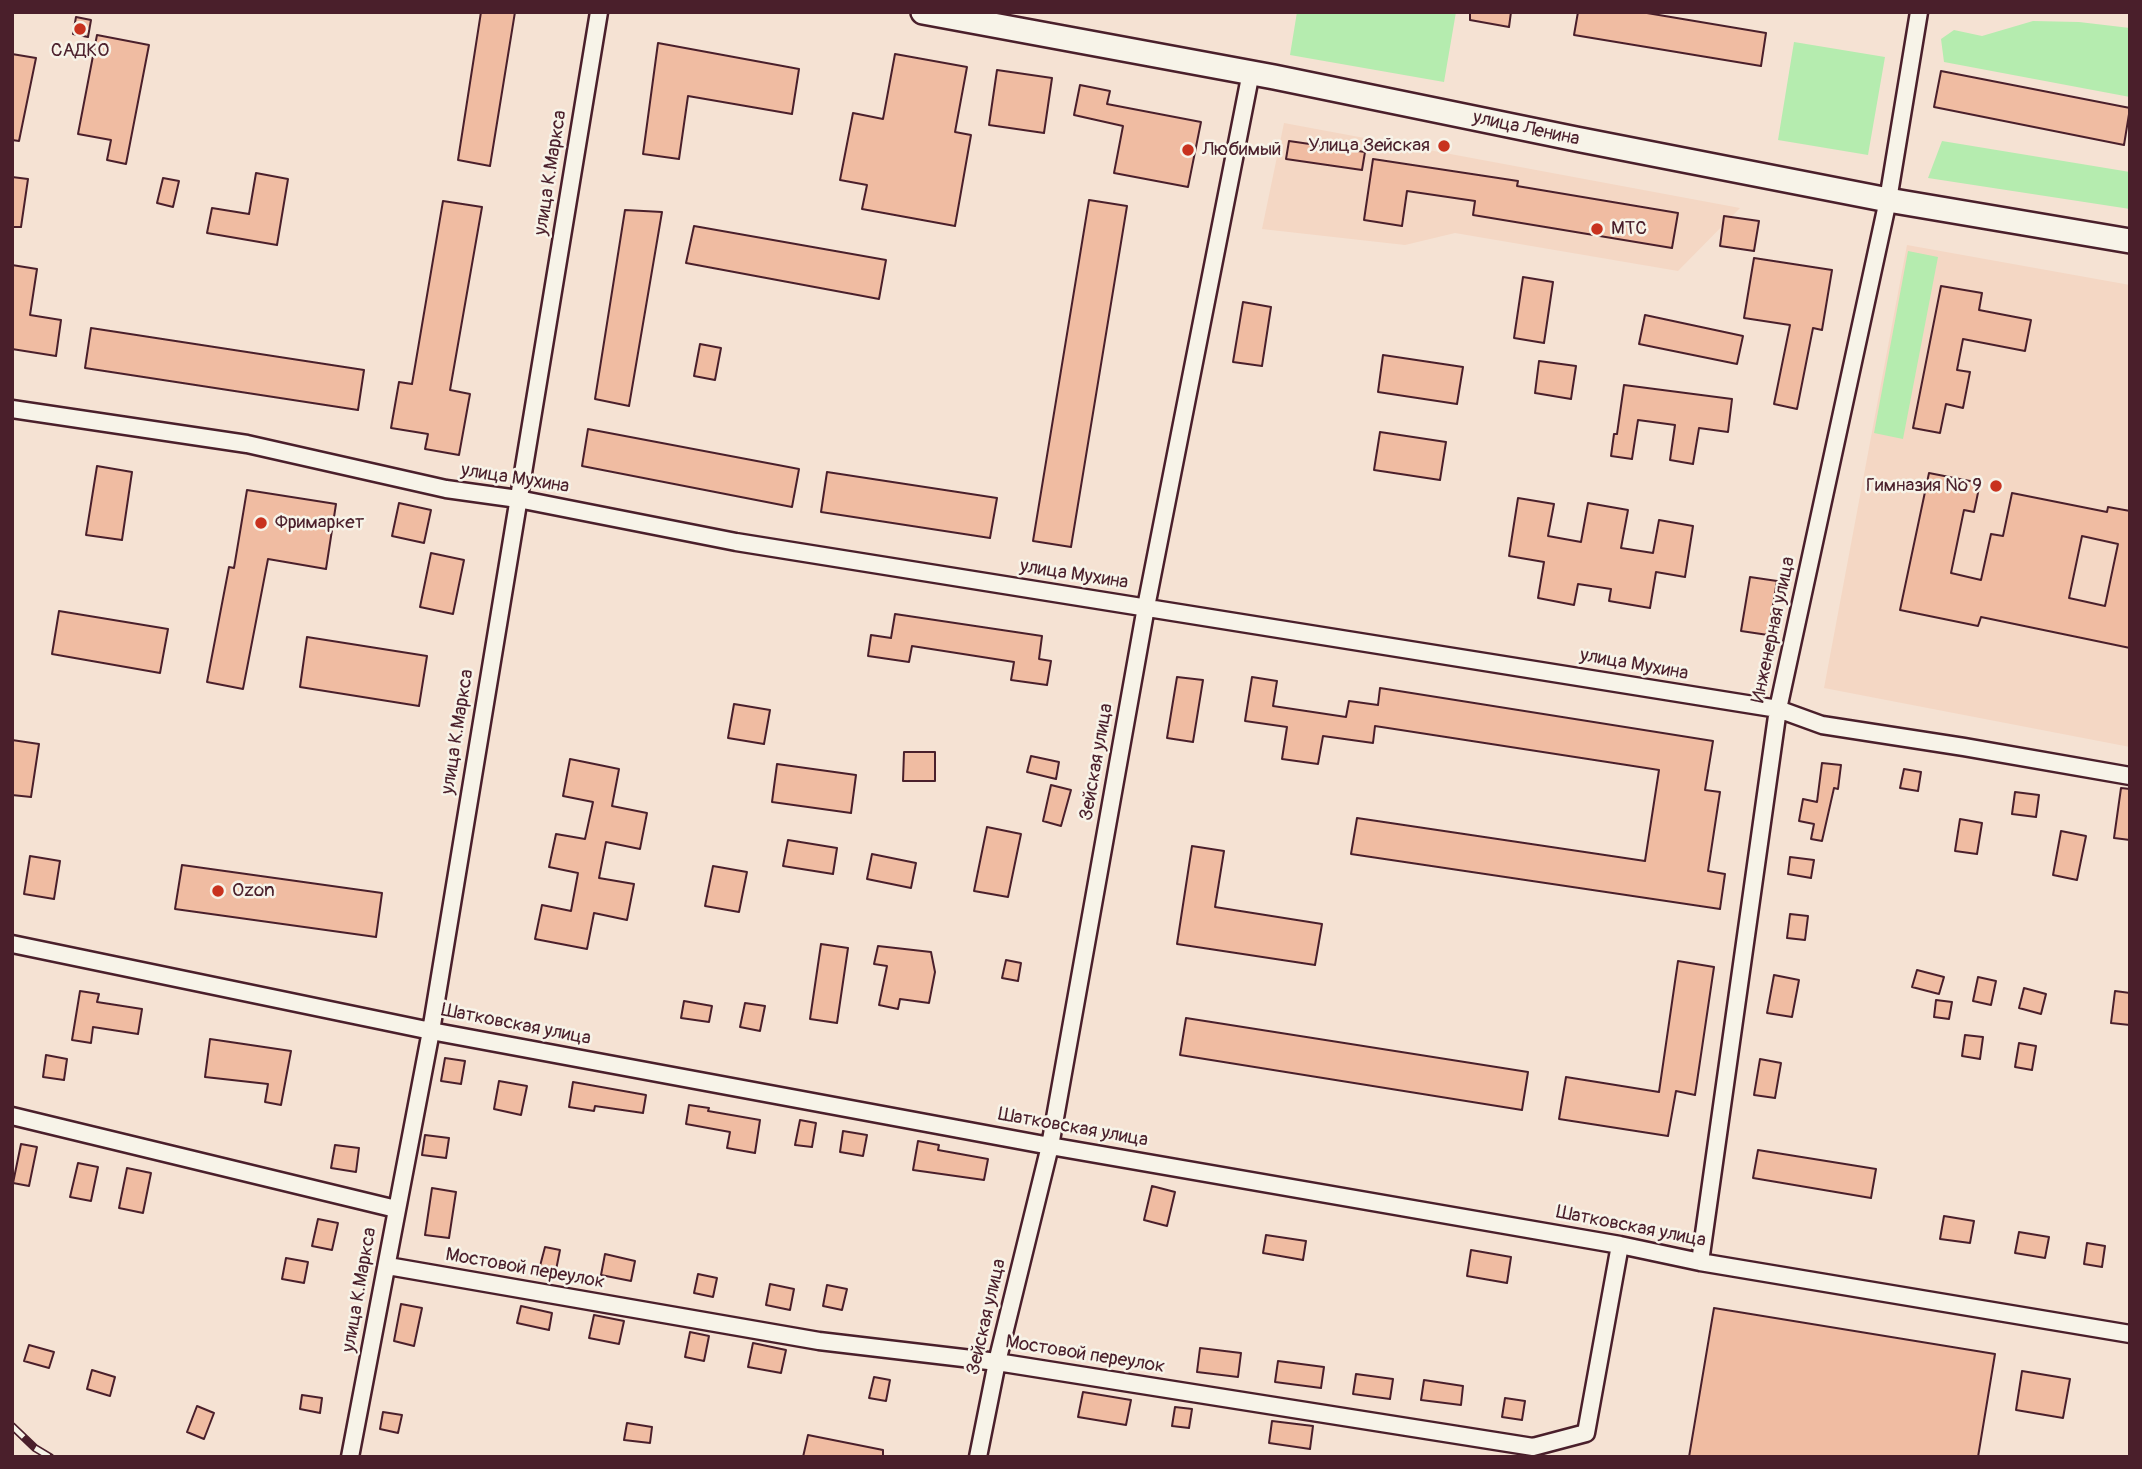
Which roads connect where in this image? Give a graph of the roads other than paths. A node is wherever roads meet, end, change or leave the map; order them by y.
1 (599, 12) edge
2 (923, 12) edge
3 (1919, 12) edge
4 (1251, 72) junction
5 (1888, 200) junction
6 (2130, 241) edge
7 (12, 409) edge
8 (518, 499) junction
9 (1146, 607) junction
10 (1778, 709) junction
11 (2130, 776) edge
12 (12, 944) edge
13 (431, 1031) junction
14 (12, 1116) edge
15 (1050, 1146) junction
16 (396, 1209) junction
17 (1620, 1245) junction
18 (1700, 1262) junction
19 (388, 1266) junction
20 (2130, 1334) edge
21 (997, 1362) junction
22 (350, 1457) edge
23 (978, 1457) edge

1 - 8 street, улица К.Маркса
2 - 4 main road, улица Ленина
3 - 5 street, Инженерная улица
4 - 5 main road, улица Ленина
4 - 9 street, Зейская улица
5 - 6 main road, улица Ленина
5 - 10 street, Инженерная улица
7 - 8 street, улица Мухина
8 - 9 street, улица Мухина
8 - 13 street, улица К.Маркса
9 - 10 street, улица Мухина
9 - 15 street, Зейская улица
10 - 11 street, улица Мухина
10 - 18 street, Инженерная улица
12 - 13 street, Шатковская улица
13 - 15 street, Шатковская улица
13 - 16 street, улица К.Маркса
14 - 16 street
15 - 17 street, Шатковская улица
15 - 21 street, Зейская улица
16 - 19 street, улица К.Маркса
17 - 18 street, Шатковская улица
17 - 21 street, Мостовой переулок
18 - 20 street, Шатковская улица
19 - 21 street, Мостовой переулок
19 - 22 street, улица К.Маркса
21 - 23 street, Зейская улица

